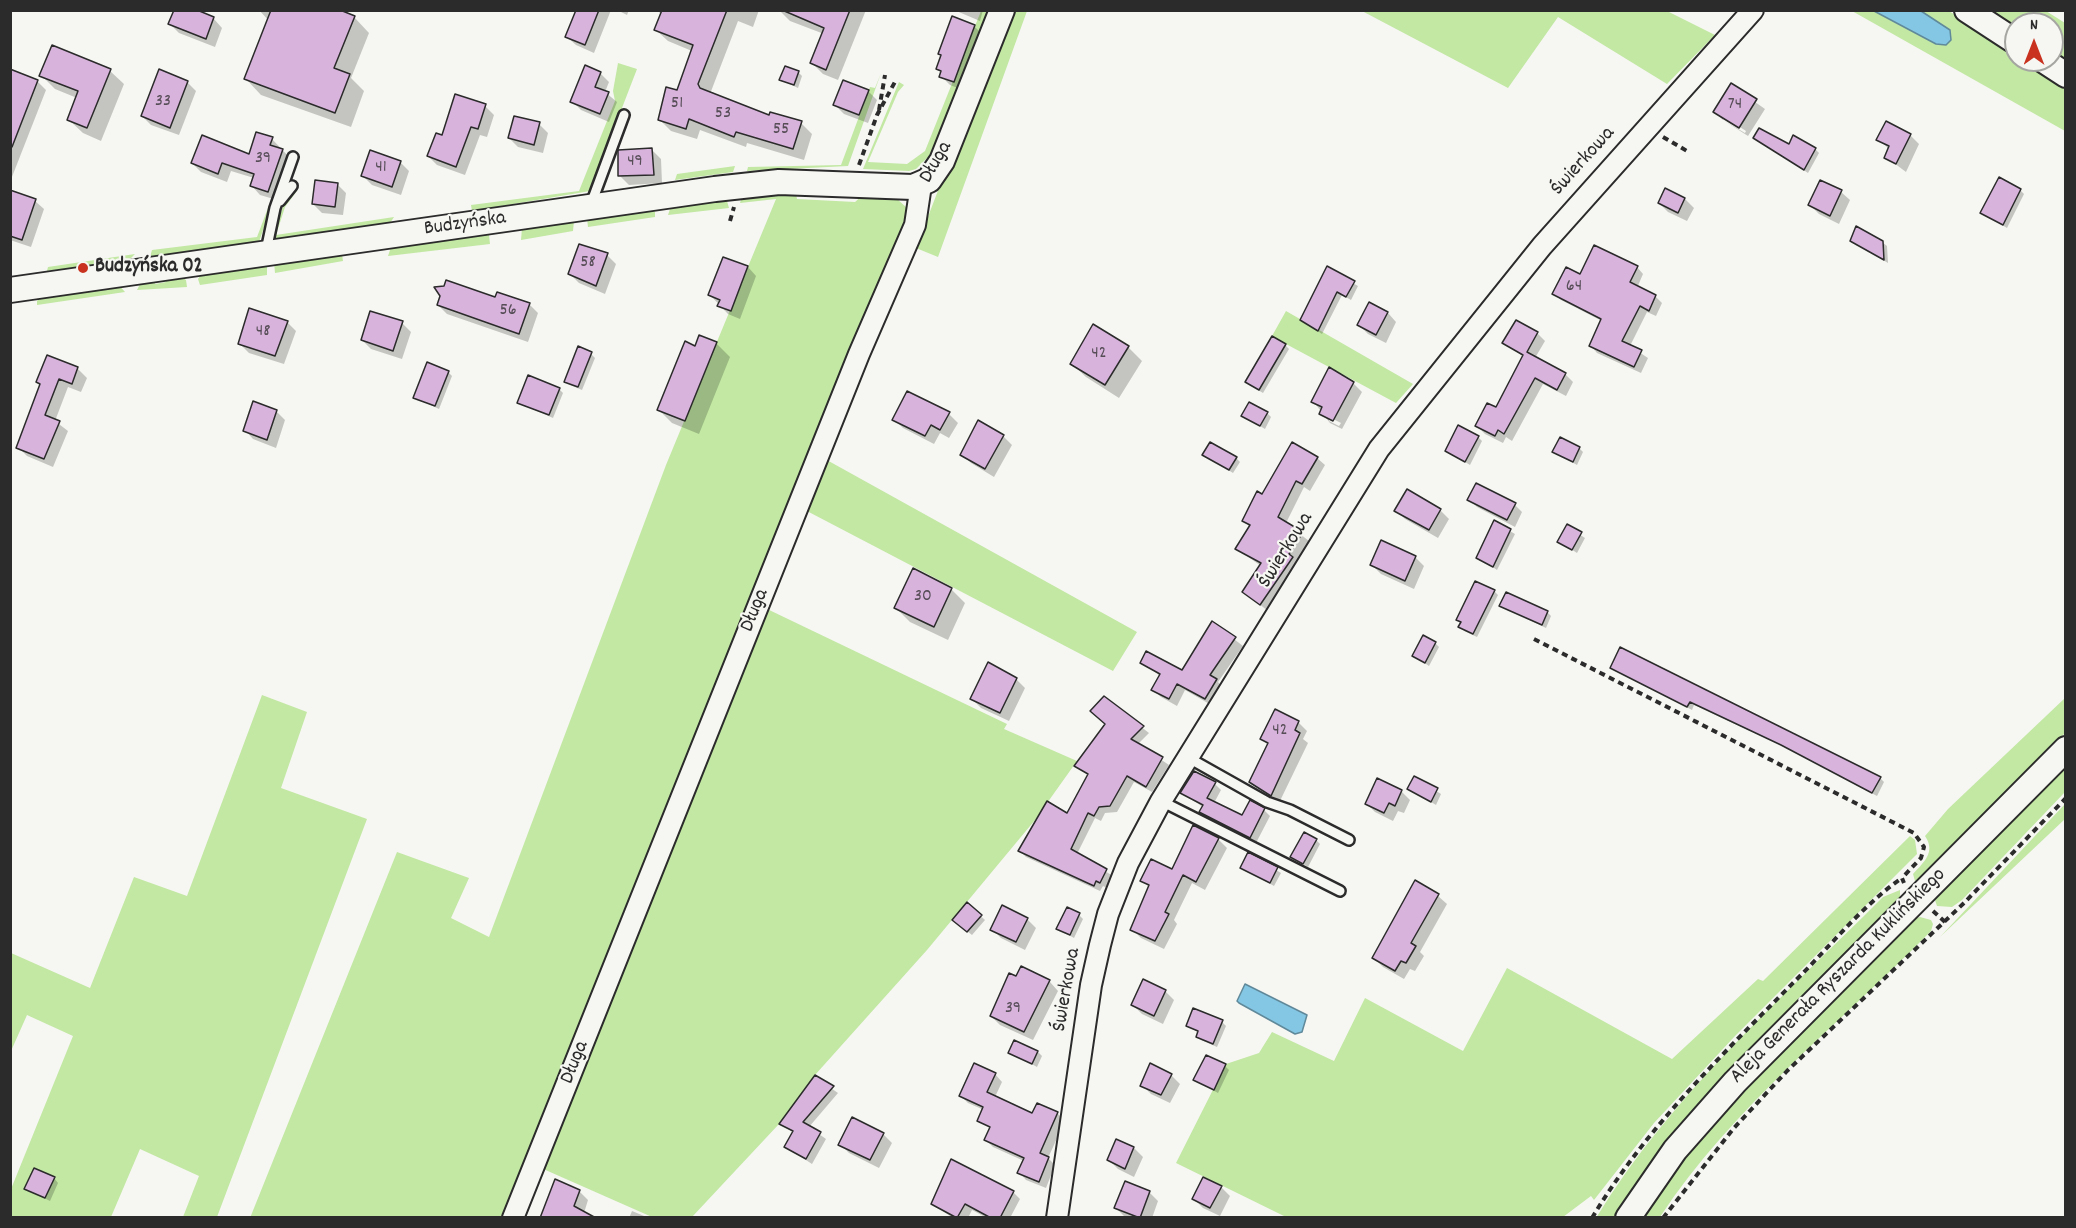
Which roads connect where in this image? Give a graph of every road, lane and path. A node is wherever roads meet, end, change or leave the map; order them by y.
1 (1002, 10) edge
2 (1753, 10) edge
3 (1967, 10) edge
4 (2004, 34) edge
5 (885, 75) dead end
6 (896, 80) dead end
7 (624, 115) dead end
8 (878, 115) junction
9 (1646, 128) junction
10 (1688, 151) dead end
11 (293, 157) dead end
12 (852, 184) junction
13 (921, 185) junction
14 (292, 186) dead end
15 (590, 207) junction
16 (275, 208) junction
17 (265, 254) junction
18 (10, 290) edge
19 (1534, 639) dead end
20 (2066, 749) edge
21 (1187, 757) junction
22 (2066, 798) edge
23 (1161, 801) junction
24 (1349, 840) dead end
25 (1902, 878) junction
26 (1340, 891) dead end
27 (1917, 897) junction
28 (513, 1218) edge
29 (1057, 1218) edge
30 (1592, 1218) edge
31 (1628, 1218) edge
32 (1663, 1218) edge

1 - 13 street, Długa
2 - 9 street, Świerkowa
3 - 4 street
5 - 8 path
6 - 8 path
7 - 15 lane
8 - 12 path
9 - 10 path
9 - 21 street, Świerkowa
11 - 16 lane
12 - 13 street, Budzyńska
12 - 15 street, Budzyńska
13 - 28 street, Długa
14 - 16 lane
15 - 17 street, Budzyńska
16 - 17 lane
17 - 18 street, Budzyńska
19 - 25 path
20 - 27 street, Aleja Generała Ryszarda Kuklińskiego
21 - 23 street, Świerkowa
21 - 24 lane
22 - 32 path
23 - 26 lane
23 - 29 street, Świerkowa
25 - 27 path
25 - 30 path
27 - 31 street, Aleja Generała Ryszarda Kuklińskiego

